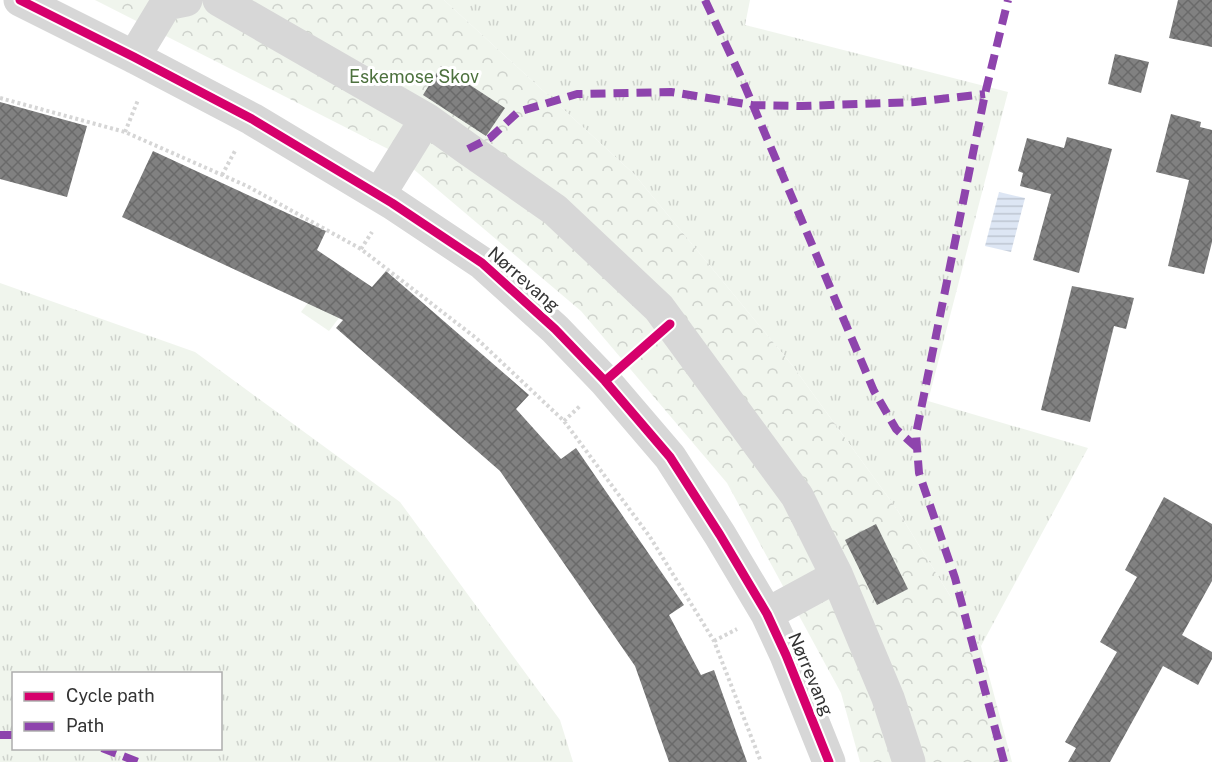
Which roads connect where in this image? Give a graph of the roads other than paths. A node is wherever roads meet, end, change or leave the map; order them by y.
1 (20, 0) edge
2 (186, 0) edge
3 (219, 0) edge
4 (134, 57) junction
5 (426, 119) junction
6 (379, 195) junction
7 (837, 576) junction
8 (767, 614) junction
9 (829, 762) edge
10 (909, 762) edge

1 - 4 street, Nørrevang
2 - 4 street
3 - 5 street
4 - 6 street, Nørrevang
5 - 6 street
5 - 7 street
6 - 8 street, Nørrevang
7 - 8 street
7 - 10 street
8 - 9 street, Nørrevang

